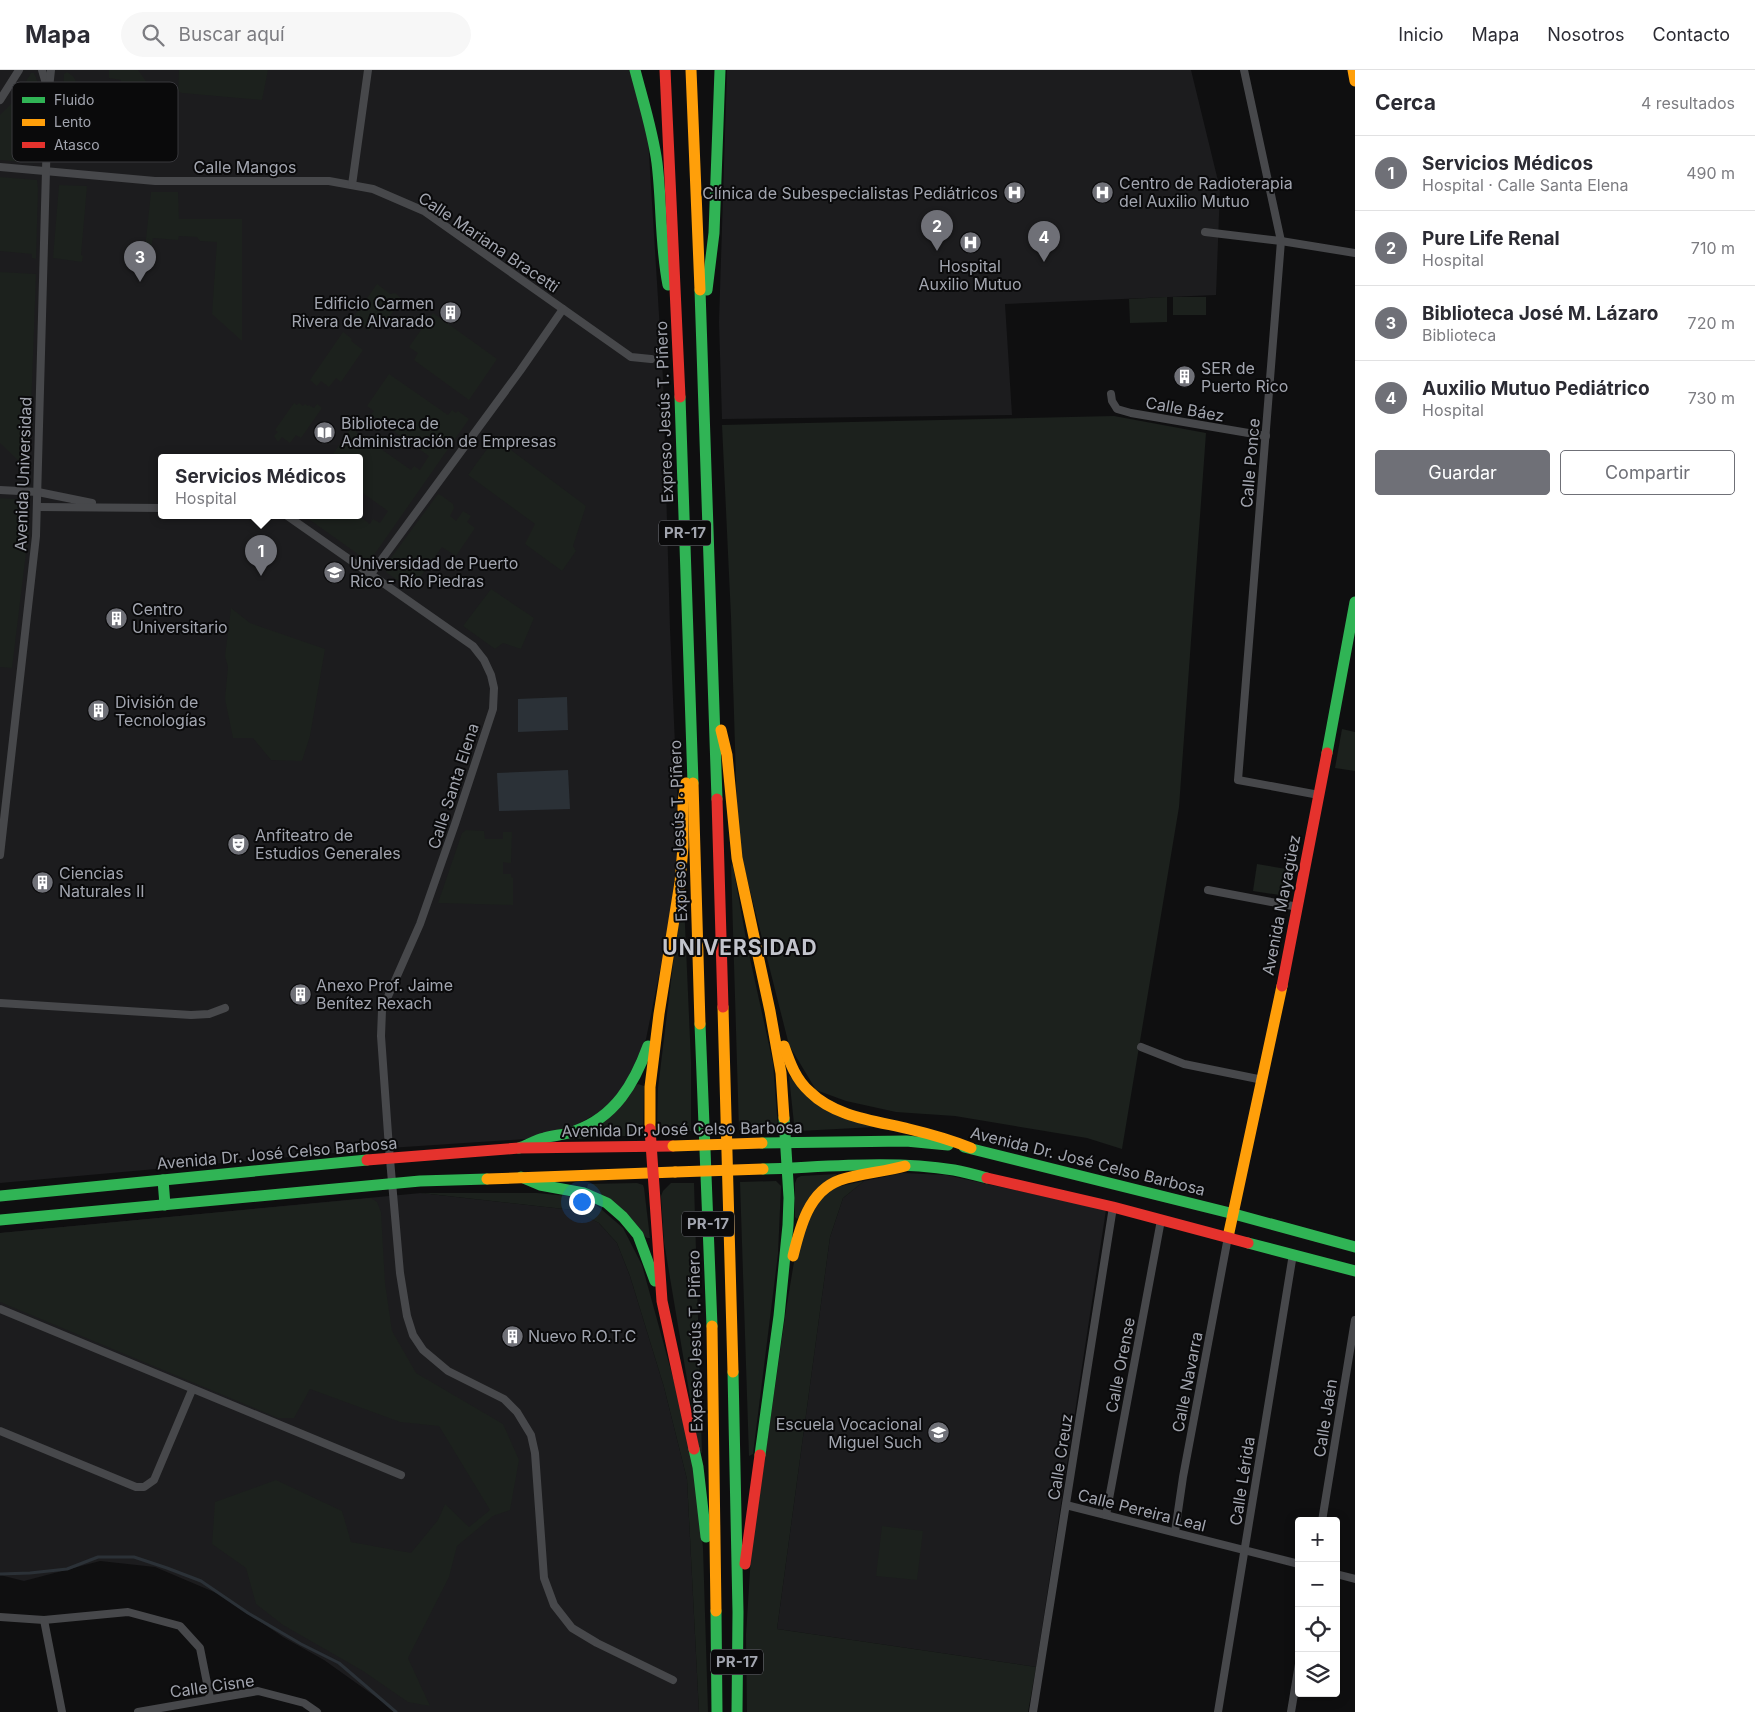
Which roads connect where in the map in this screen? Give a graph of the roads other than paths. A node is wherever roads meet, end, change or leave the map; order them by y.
1 (19, 70) edge
2 (368, 70) edge
3 (635, 70) edge
4 (665, 70) edge
5 (691, 70) edge
6 (720, 70) edge
7 (1244, 70) edge
8 (1354, 70) edge
9 (1355, 81) edge
10 (0, 100) edge
11 (47, 162) edge
12 (0, 168) edge
13 (47, 172) junction
14 (352, 185) junction
15 (1205, 232) dead end
16 (1281, 241) junction
17 (1355, 253) edge
18 (563, 309) junction
19 (677, 328) junction
20 (701, 328) junction
21 (651, 359) dead end
22 (1111, 394) dead end
23 (1266, 436) junction
24 (0, 490) edge
25 (38, 492) junction
26 (109, 506) junction
27 (38, 507) junction
28 (158, 508) edge
29 (292, 519) edge
30 (371, 574) junction
31 (1355, 602) edge
32 (714, 700) junction
33 (692, 736) junction
34 (1319, 795) junction
35 (0, 854) edge
36 (1208, 890) dead end
37 (1298, 907) junction
38 (0, 1003) edge
39 (225, 1008) dead end
40 (770, 1011) junction
41 (659, 1014) junction
42 (1141, 1046) dead end
43 (1263, 1080) junction
44 (786, 1142) junction
45 (650, 1146) junction
46 (519, 1148) junction
47 (970, 1148) junction
48 (391, 1158) junction
49 (905, 1166) junction
50 (788, 1168) junction
51 (651, 1174) junction
52 (522, 1177) junction
53 (163, 1180) junction
54 (393, 1184) junction
55 (0, 1196) edge
56 (165, 1205) junction
57 (1113, 1207) junction
58 (1234, 1214) junction
59 (0, 1220) edge
60 (1161, 1220) junction
61 (1228, 1237) junction
62 (1355, 1246) edge
63 (1293, 1254) junction
64 (1355, 1271) edge
65 (662, 1301) junction
66 (0, 1309) edge
67 (779, 1316) junction
68 (1355, 1320) edge
69 (192, 1390) junction
70 (0, 1431) edge
71 (401, 1475) dead end
72 (1066, 1505) junction
73 (1106, 1515) junction
74 (1323, 1517) edge
75 (1175, 1532) junction
76 (1245, 1550) junction
77 (1295, 1563) edge
78 (1340, 1575) edge
79 (1355, 1579) edge
80 (714, 1611) junction
81 (738, 1612) junction
82 (0, 1617) edge
83 (44, 1620) junction
84 (673, 1680) dead end
85 (1295, 1688) edge
86 (210, 1698) junction
87 (62, 1712) edge
88 (138, 1712) edge
89 (317, 1712) edge
90 (716, 1712) edge
91 (737, 1712) edge
92 (1033, 1712) edge
93 (1218, 1712) edge
94 (1291, 1712) edge

1 - 10 street
2 - 14 street
3 - 19 main road
4 - 19 main road, Expreso Jesús T. Piñero / PR-17
5 - 20 main road, PR-17
6 - 20 main road
7 - 16 street, Calle Ponce
8 - 9 main road
11 - 13 street, Avenida Universidad
12 - 13 street, Calle Mangos
13 - 14 street, Calle Mangos
13 - 25 street, Avenida Universidad
14 - 18 street, Calle Mariana Bracetti
15 - 16 street
16 - 17 street
16 - 23 street, Calle Ponce
18 - 21 street, Calle Mariana Bracetti
18 - 30 street
19 - 33 main road, Expreso Jesús T. Piñero / PR-17
20 - 32 main road, PR-17
22 - 23 street, Calle Báez
23 - 34 street, Calle Ponce
24 - 25 street
25 - 26 street
25 - 27 street, Avenida Universidad
26 - 27 street
26 - 28 street
27 - 35 street, Avenida Universidad
29 - 30 street, Calle Santa Elena
30 - 48 street, Calle Santa Elena
31 - 34 main road, Avenida Mayagüez
32 - 40 main road
32 - 81 main road, PR-17
33 - 41 main road
33 - 80 main road, Expreso Jesús T. Piñero / PR-17
34 - 37 main road, Avenida Mayagüez
36 - 37 street
37 - 43 main road, Avenida Mayagüez
38 - 39 street
40 - 44 main road
40 - 47 main road
41 - 45 main road
41 - 46 main road
42 - 43 street
43 - 58 main road, Avenida Mayagüez
44 - 45 main road, Avenida Dr. José Celso Barbosa, bridge
44 - 47 main road, Avenida Dr. José Celso Barbosa
44 - 50 main road
45 - 46 main road, Avenida Dr. José Celso Barbosa
45 - 51 main road
46 - 48 main road, Avenida Dr. José Celso Barbosa
47 - 58 main road, Avenida Dr. José Celso Barbosa
48 - 53 main road, Avenida Dr. José Celso Barbosa
48 - 54 street, Calle Santa Elena
49 - 50 main road
49 - 57 main road
49 - 67 main road
50 - 51 main road, bridge
50 - 67 main road
51 - 52 main road
51 - 65 main road
52 - 54 main road
52 - 65 main road
53 - 55 main road, Avenida Dr. José Celso Barbosa
53 - 56 main road
54 - 56 main road
54 - 84 street, Calle Santa Elena
56 - 59 main road
57 - 60 main road
57 - 72 street, Calle Creuz
58 - 61 main road, Avenida Mayagüez
58 - 62 main road, Avenida Dr. José Celso Barbosa
60 - 61 main road
60 - 73 street, Calle Orense
61 - 63 main road
61 - 75 street, Calle Navarra
63 - 64 main road
63 - 76 street, Calle Lérida
65 - 80 main road
66 - 69 street
67 - 81 main road
68 - 74 street, Calle Jaén
69 - 70 street
69 - 71 street
72 - 73 street, Calle Pereira Leal
72 - 92 street, Calle Creuz
73 - 75 street, Calle Pereira Leal
75 - 76 street, Calle Pereira Leal
76 - 77 street, Calle Pereira Leal
76 - 93 street, Calle Lérida
78 - 79 street
80 - 90 main road, Expreso Jesús T. Piñero / PR-17
81 - 91 main road, PR-17
82 - 83 street
83 - 86 street
83 - 87 street
85 - 94 street
86 - 88 street, Calle Cisne
86 - 89 street, Calle Cisne

